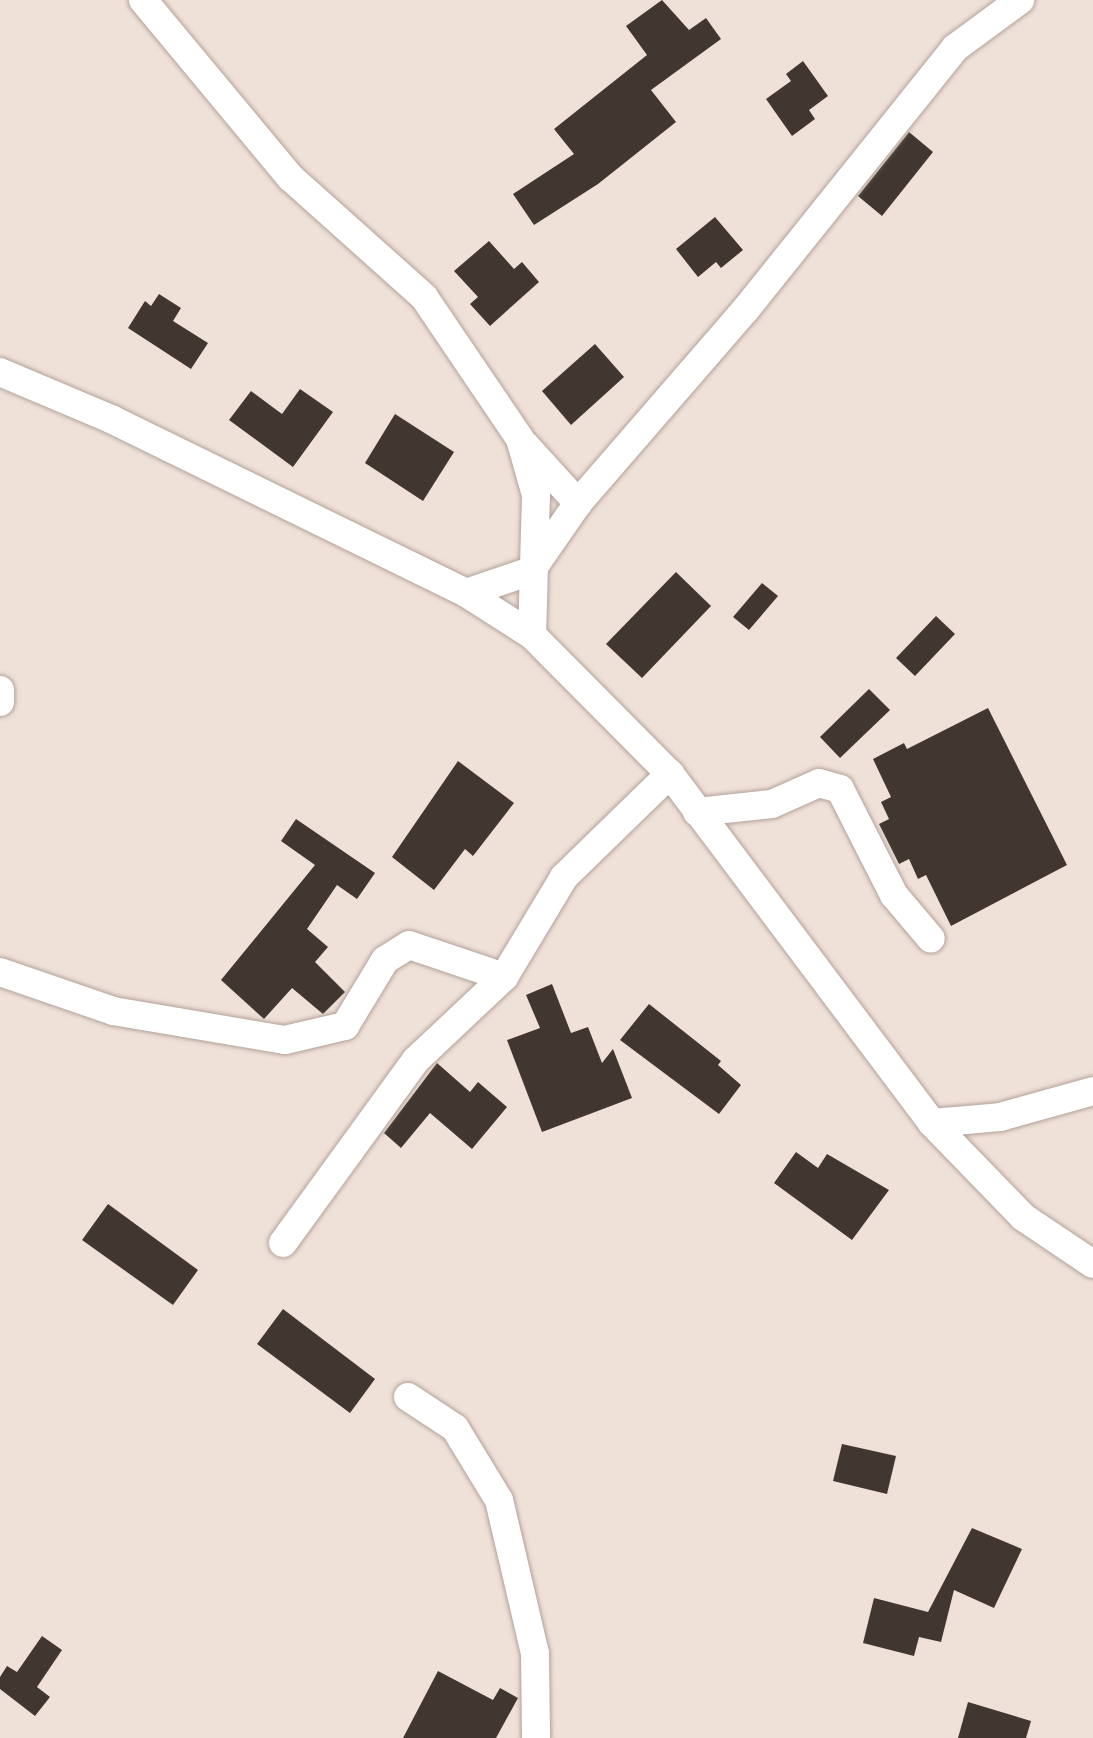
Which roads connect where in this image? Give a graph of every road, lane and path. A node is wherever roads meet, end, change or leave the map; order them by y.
1 (143, 0) edge
2 (1020, 0) edge
3 (0, 372) edge
4 (520, 439) junction
5 (578, 503) junction
6 (531, 571) junction
7 (466, 593) junction
8 (532, 635) junction
9 (0, 690) edge
10 (0, 702) edge
11 (670, 774) junction
12 (697, 812) junction
13 (931, 939) dead end
14 (0, 972) edge
15 (504, 977) junction
16 (1093, 1091) edge
17 (932, 1123) junction
18 (283, 1243) dead end
19 (1093, 1264) edge
20 (408, 1397) dead end
21 (536, 1738) edge

1 - 4 street
2 - 5 street
3 - 7 street
4 - 5 street
4 - 6 street
5 - 6 street
6 - 7 street
6 - 8 street
7 - 8 street
8 - 11 street
9 - 10 street
11 - 12 street
11 - 15 street
12 - 13 street
12 - 17 street
14 - 15 street
15 - 18 street
16 - 17 street
17 - 19 street
20 - 21 street

